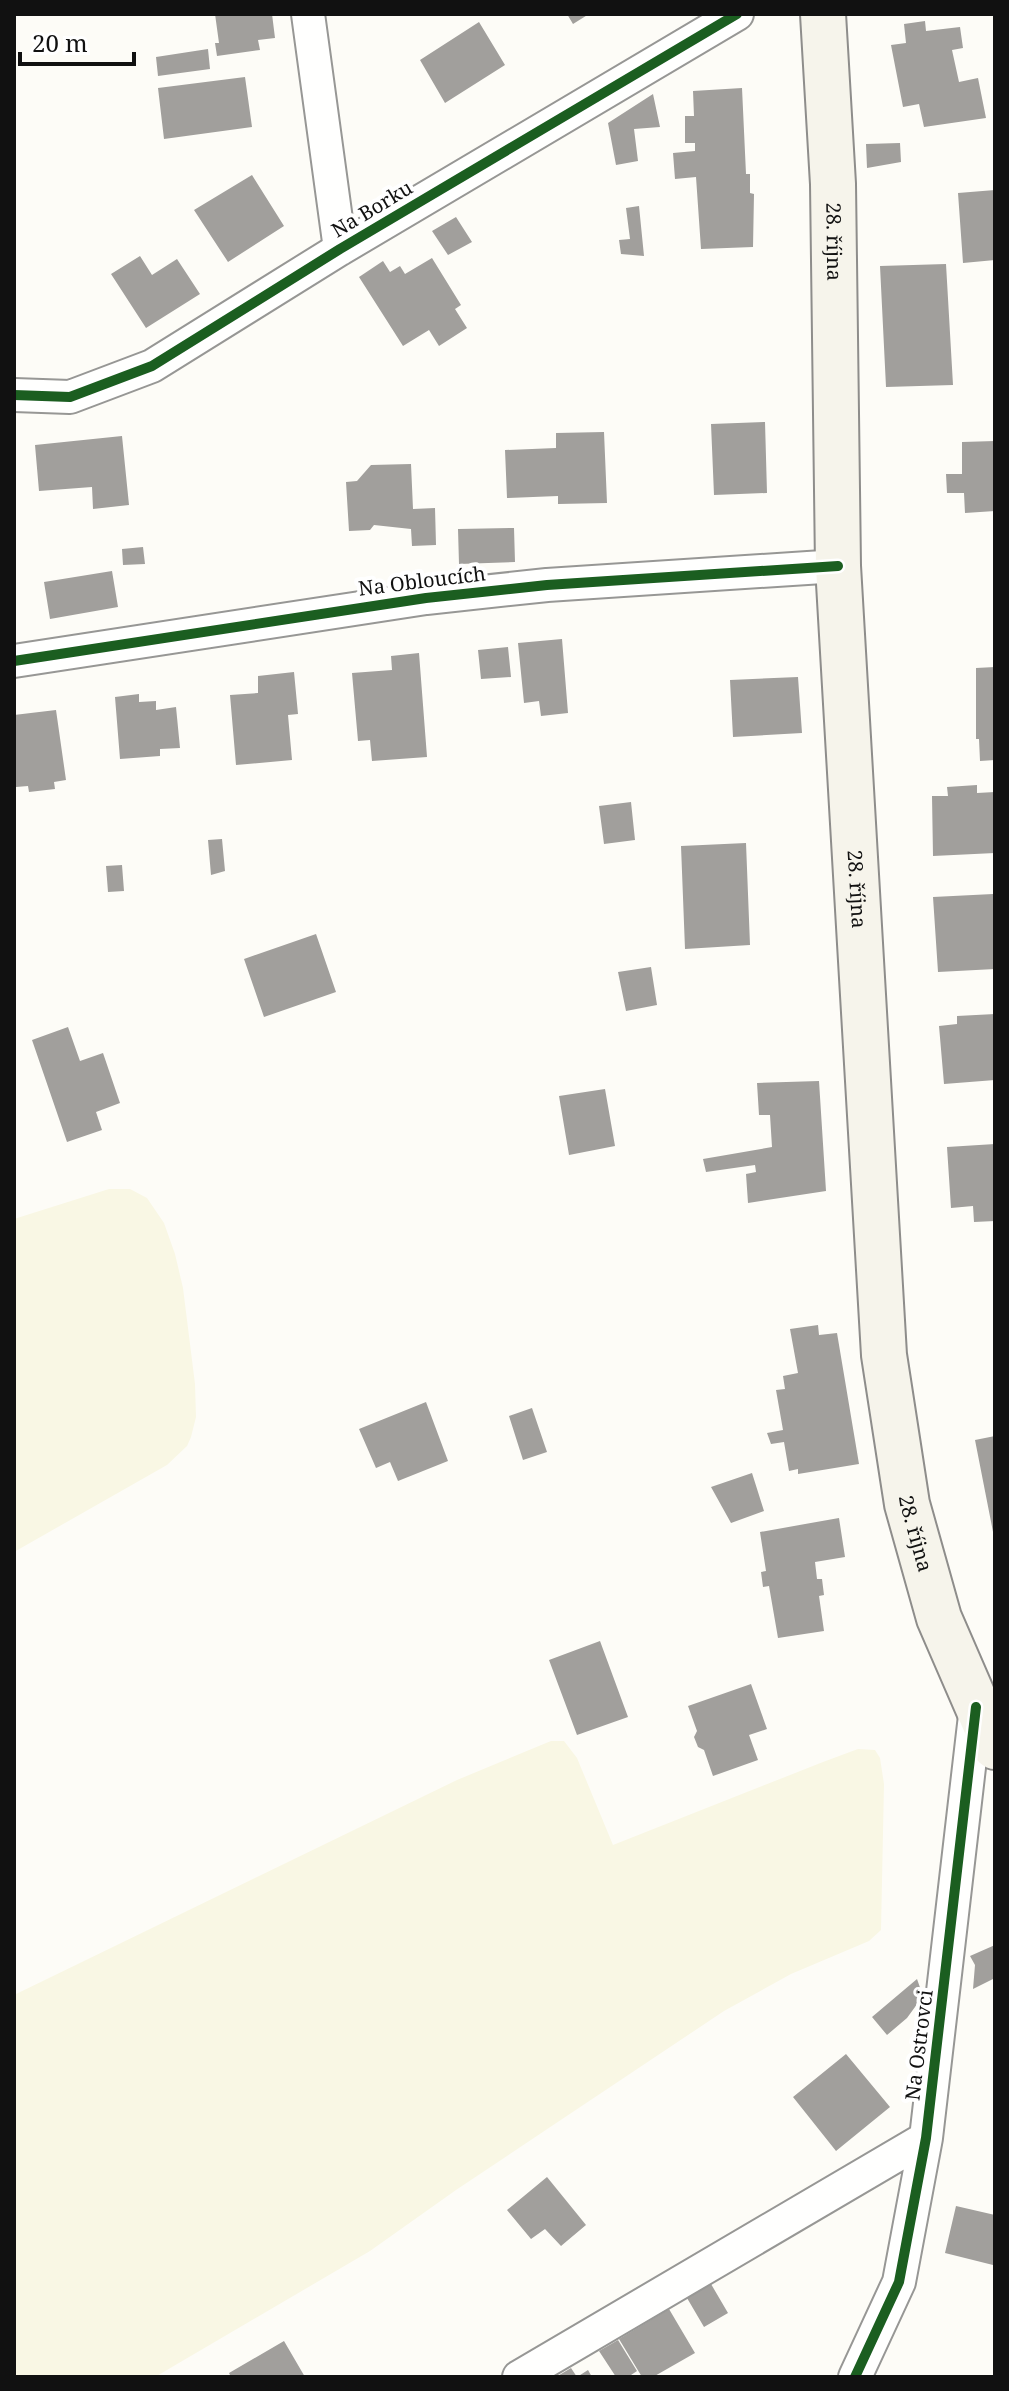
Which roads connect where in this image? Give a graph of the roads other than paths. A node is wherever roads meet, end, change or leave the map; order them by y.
1 (308, 14) edge
2 (737, 14) edge
3 (823, 14) edge
4 (340, 249) junction
5 (14, 395) edge
6 (838, 566) junction
7 (14, 661) edge
8 (976, 1707) junction
9 (995, 1747) edge
10 (926, 2138) junction
11 (519, 2377) edge
12 (855, 2377) edge

1 - 4 street, Na Borku
2 - 4 street, Na Borku
3 - 6 main road, 28. října
4 - 5 street, Na Borku
6 - 7 street, Na Obloucích
6 - 8 main road, 28. října
8 - 9 main road, 28. října
8 - 10 street, Na Ostrovci
10 - 11 street
10 - 12 street, Na Ostrovci

